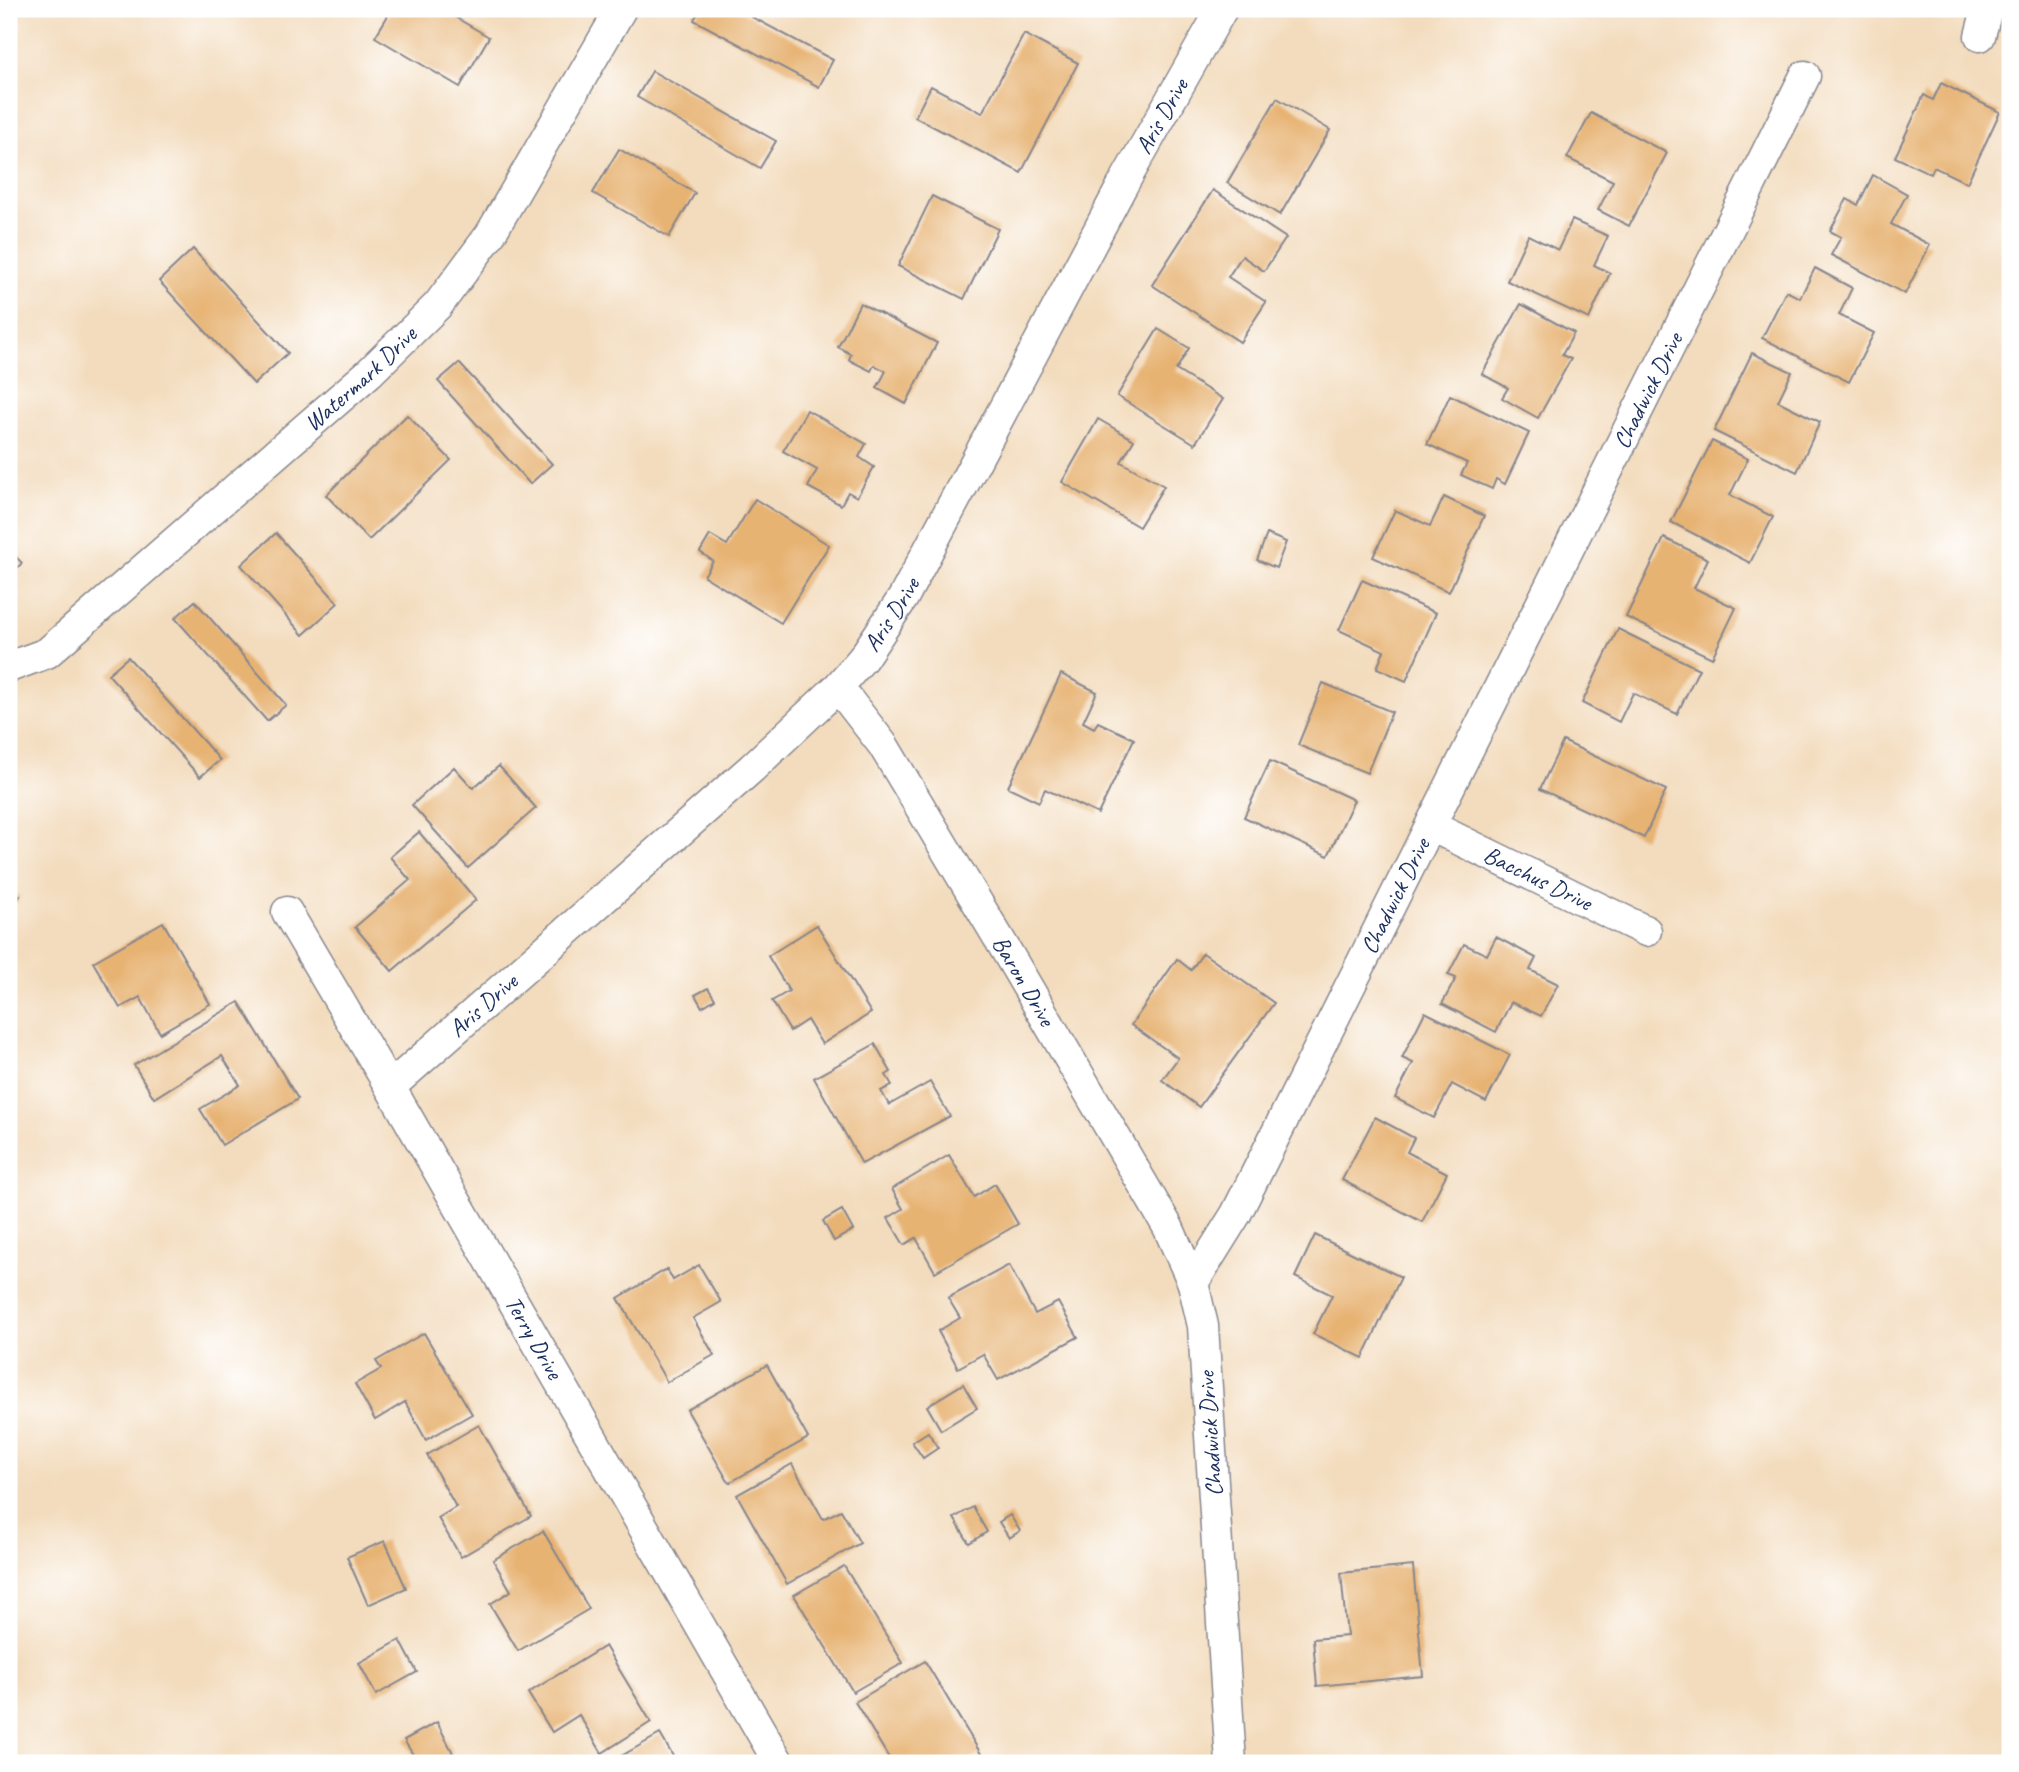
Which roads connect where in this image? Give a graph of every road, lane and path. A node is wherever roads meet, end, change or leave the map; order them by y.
1 (621, 9) edge
2 (1222, 9) edge
3 (1805, 76) dead end
4 (9, 667) edge
5 (838, 687) junction
6 (1431, 826) junction
7 (287, 912) dead end
8 (1646, 931) dead end
9 (390, 1087) junction
10 (1193, 1283) junction
11 (779, 1763) edge
12 (1230, 1763) edge

1 - 4 street, Watermark Drive
2 - 5 street, Aris Drive
3 - 6 street, Chadwick Drive
5 - 9 street, Aris Drive
5 - 10 street, Baron Drive
6 - 8 street, Bacchus Drive
6 - 10 street, Chadwick Drive
7 - 9 street, Terry Drive
9 - 11 street, Terry Drive
10 - 12 street, Chadwick Drive

